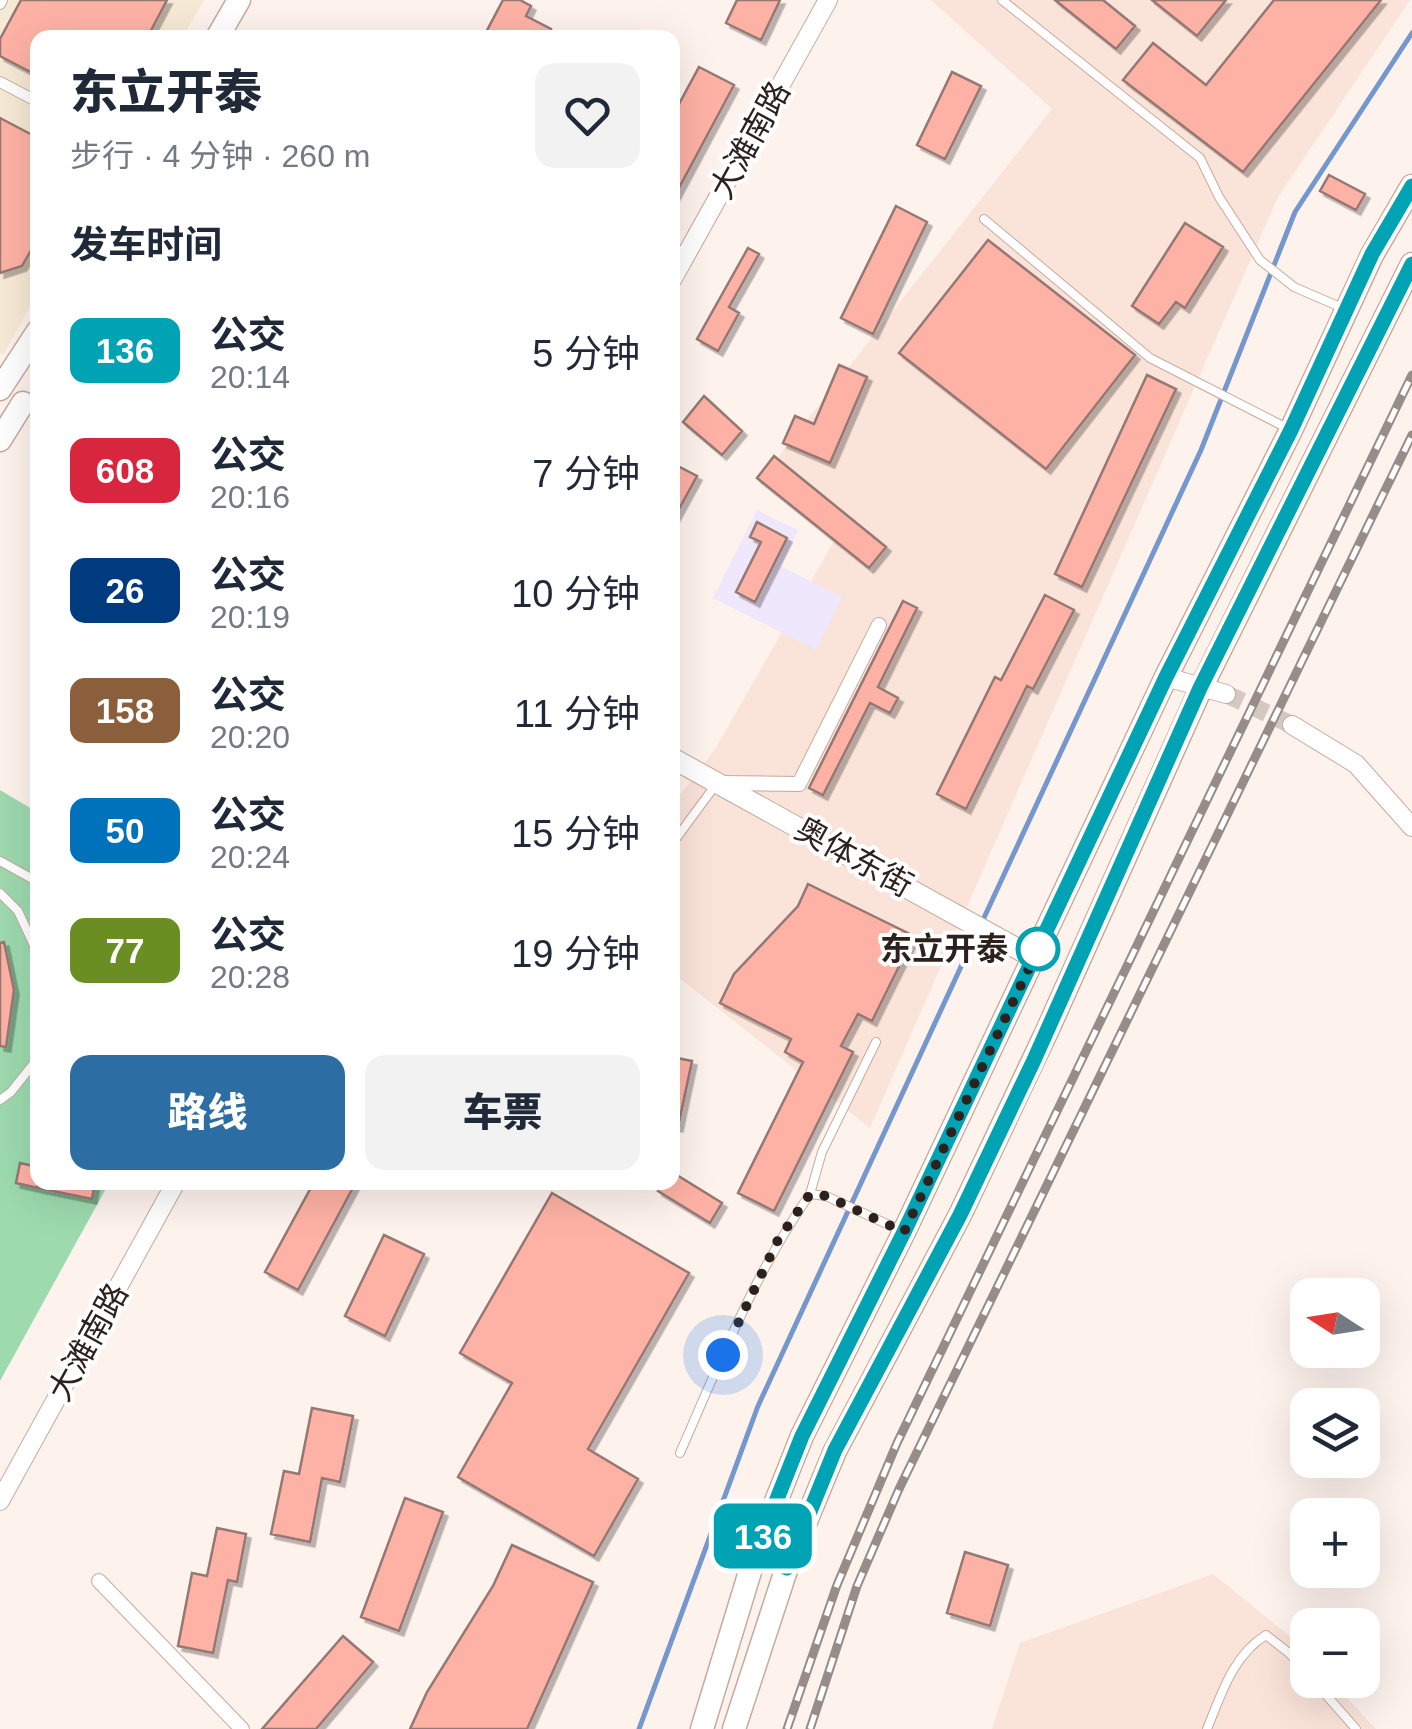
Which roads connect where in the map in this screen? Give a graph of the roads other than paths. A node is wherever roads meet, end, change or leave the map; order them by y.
1 (238, 0) edge
2 (828, 0) edge
3 (1002, 0) edge
4 (221, 30) edge
5 (0, 82) edge
6 (30, 98) edge
7 (1412, 186) edge
8 (984, 219) dead end
9 (1412, 264) edge
10 (680, 266) edge
11 (1346, 310) junction
12 (30, 343) edge
13 (0, 390) edge
14 (30, 407) edge
15 (1291, 430) junction
16 (0, 440) edge
17 (879, 625) dead end
18 (1166, 677) junction
19 (1200, 688) junction
20 (1226, 694) tunnel mouth
21 (1292, 725) tunnel mouth
22 (680, 763) edge
23 (716, 783) junction
24 (1412, 828) edge
25 (680, 833) edge
26 (0, 860) edge
27 (30, 877) edge
28 (0, 893) edge
29 (30, 937) edge
30 (1034, 958) junction
31 (876, 1042) dead end
32 (30, 1065) edge
33 (0, 1100) edge
34 (172, 1190) edge
35 (810, 1194) junction
36 (904, 1232) junction
37 (680, 1453) dead end
38 (0, 1500) edge
39 (756, 1552) junction
40 (787, 1568) junction
41 (98, 1581) dead end
42 (1290, 1654) edge
43 (1329, 1698) edge
44 (242, 1729) edge
45 (702, 1729) edge
46 (734, 1729) edge
47 (1207, 1729) edge
48 (1356, 1729) edge

1 - 4 main road
2 - 10 street, 大滩南路
3 - 11 lane
5 - 6 street
7 - 11 main road
8 - 15 lane
9 - 19 main road
11 - 15 main road
12 - 13 main road
13 - 14 main road
14 - 16 main road
15 - 18 main road
17 - 23 street
18 - 19 street
18 - 30 main road
19 - 20 street
19 - 40 main road
21 - 24 street
22 - 23 main road, 奥体东街
23 - 25 lane
23 - 30 main road, 奥体东街
26 - 27 lane
28 - 29 lane
30 - 36 main road
31 - 35 lane
32 - 33 lane
34 - 38 street, 大滩南路
35 - 36 lane
35 - 37 lane
36 - 39 main road
39 - 40 main road
39 - 45 main road
40 - 46 main road
41 - 44 street
42 - 47 lane
43 - 48 lane

